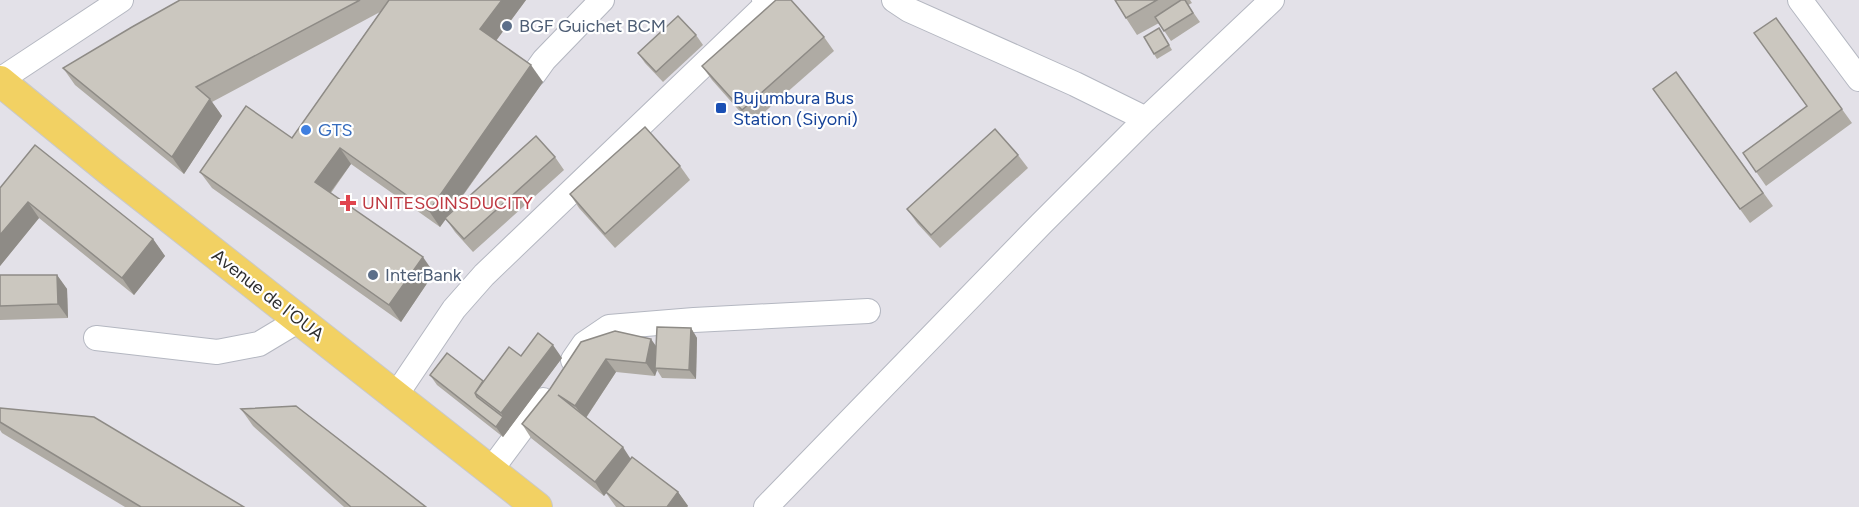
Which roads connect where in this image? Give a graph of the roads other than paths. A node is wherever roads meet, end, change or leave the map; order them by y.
1 (121, 0) edge
2 (602, 0) edge
3 (894, 0) edge
4 (1272, 0) edge
5 (1800, 0) edge
6 (768, 1) edge
7 (534, 74) dead end
8 (1859, 79) edge
9 (0, 80) edge
10 (1146, 119) junction
11 (868, 311) dead end
12 (299, 320) junction
13 (96, 338) dead end
14 (396, 395) junction
15 (491, 470) junction
16 (537, 507) edge
17 (766, 507) edge

1 - 9 street
2 - 7 street
3 - 10 street
4 - 10 street
5 - 8 street
6 - 14 street
9 - 12 main road, Avenue de l'OUA
10 - 17 street
11 - 15 street
12 - 13 street
12 - 14 main road, Avenue de l'OUA
14 - 15 main road, Avenue de l'OUA
15 - 16 main road, Avenue de l'OUA

